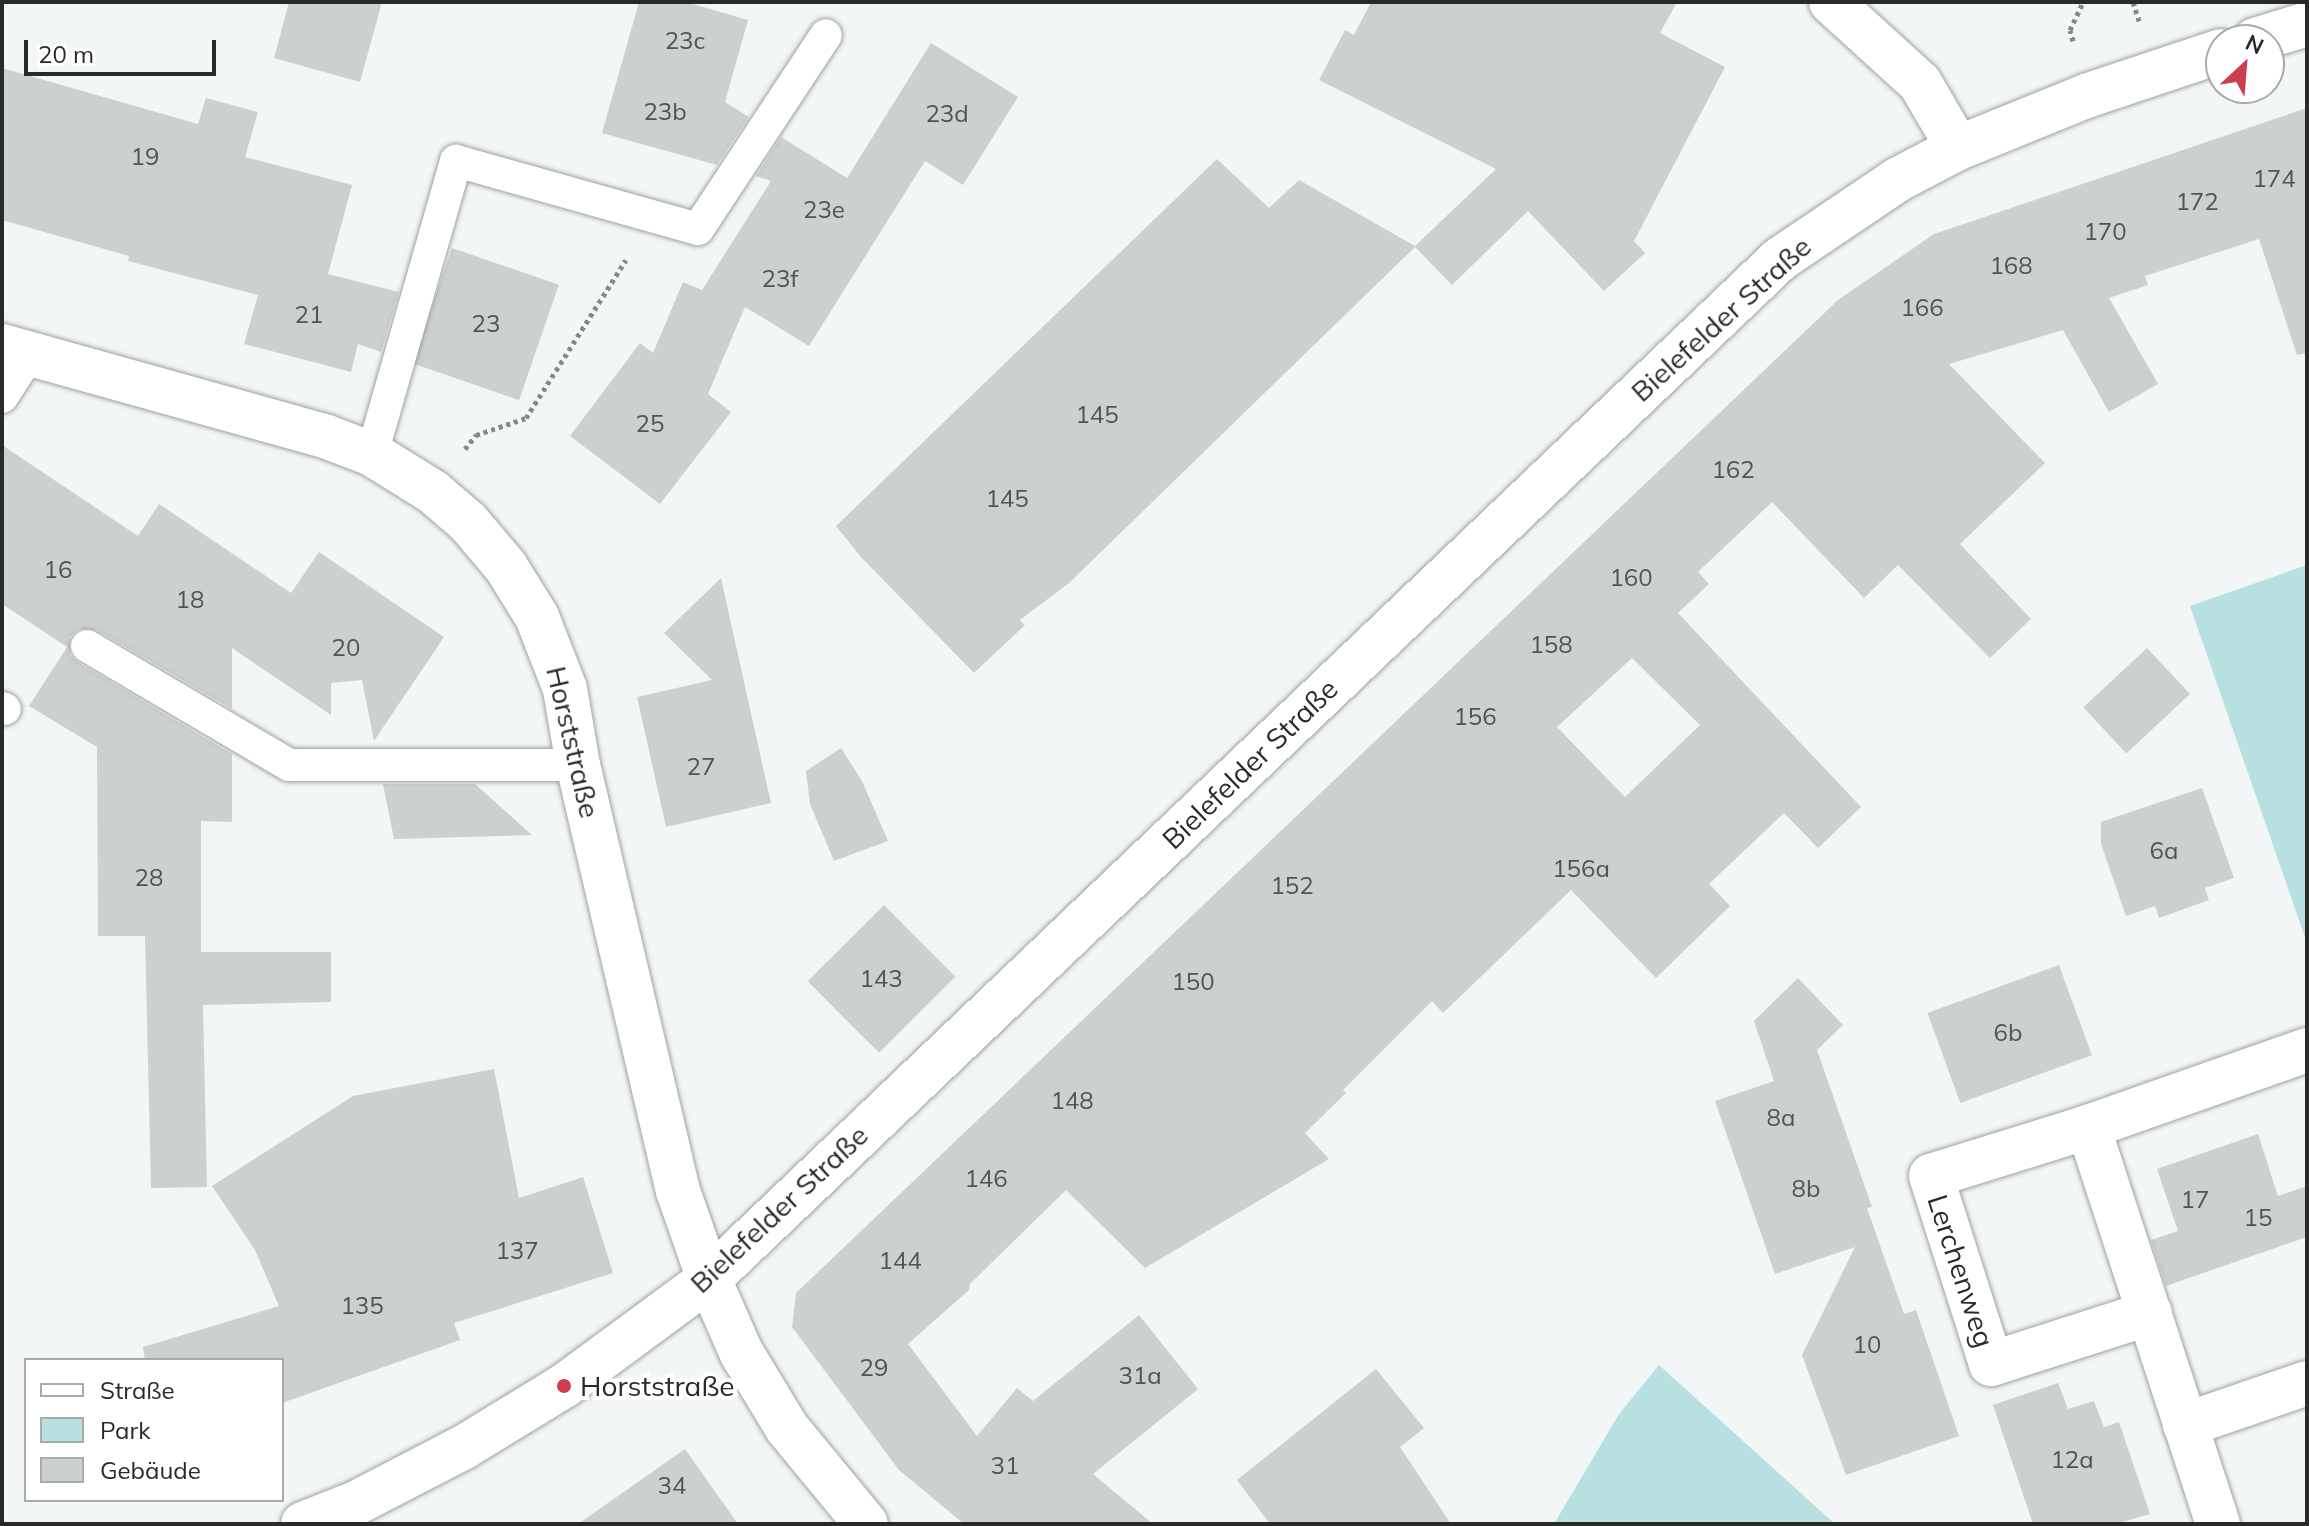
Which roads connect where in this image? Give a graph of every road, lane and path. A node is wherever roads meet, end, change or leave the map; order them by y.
1 (1831, 2) edge
2 (2307, 24) edge
3 (2285, 31) edge
4 (826, 35) dead end
5 (2205, 56) edge
6 (1958, 148) junction
7 (641, 213) junction
8 (16, 350) edge
9 (2, 397) edge
10 (372, 454) junction
11 (433, 492) junction
12 (87, 646) dead end
13 (578, 765) junction
14 (2307, 1050) edge
15 (2088, 1127) junction
16 (709, 1279) junction
17 (2150, 1313) junction
18 (2307, 1383) edge
19 (2185, 1425) junction
20 (303, 1524) edge
21 (866, 1524) edge
22 (2218, 1524) edge

1 - 6 street
2 - 3 street
4 - 7 lane
5 - 6 street, Bielefelder Straße
6 - 16 street, Bielefelder Straße
7 - 10 lane
7 - 11 path
8 - 9 lane
8 - 10 street, Horststraße
10 - 11 street, Horststraße
11 - 13 street, Horststraße
12 - 13 lane
13 - 16 street, Horststraße
14 - 15 street, Lerchenweg
15 - 17 street
15 - 17 street, Lerchenweg
16 - 20 street, Bielefelder Straße
16 - 21 street, Horststraße
17 - 19 street
18 - 19 street
19 - 22 street

